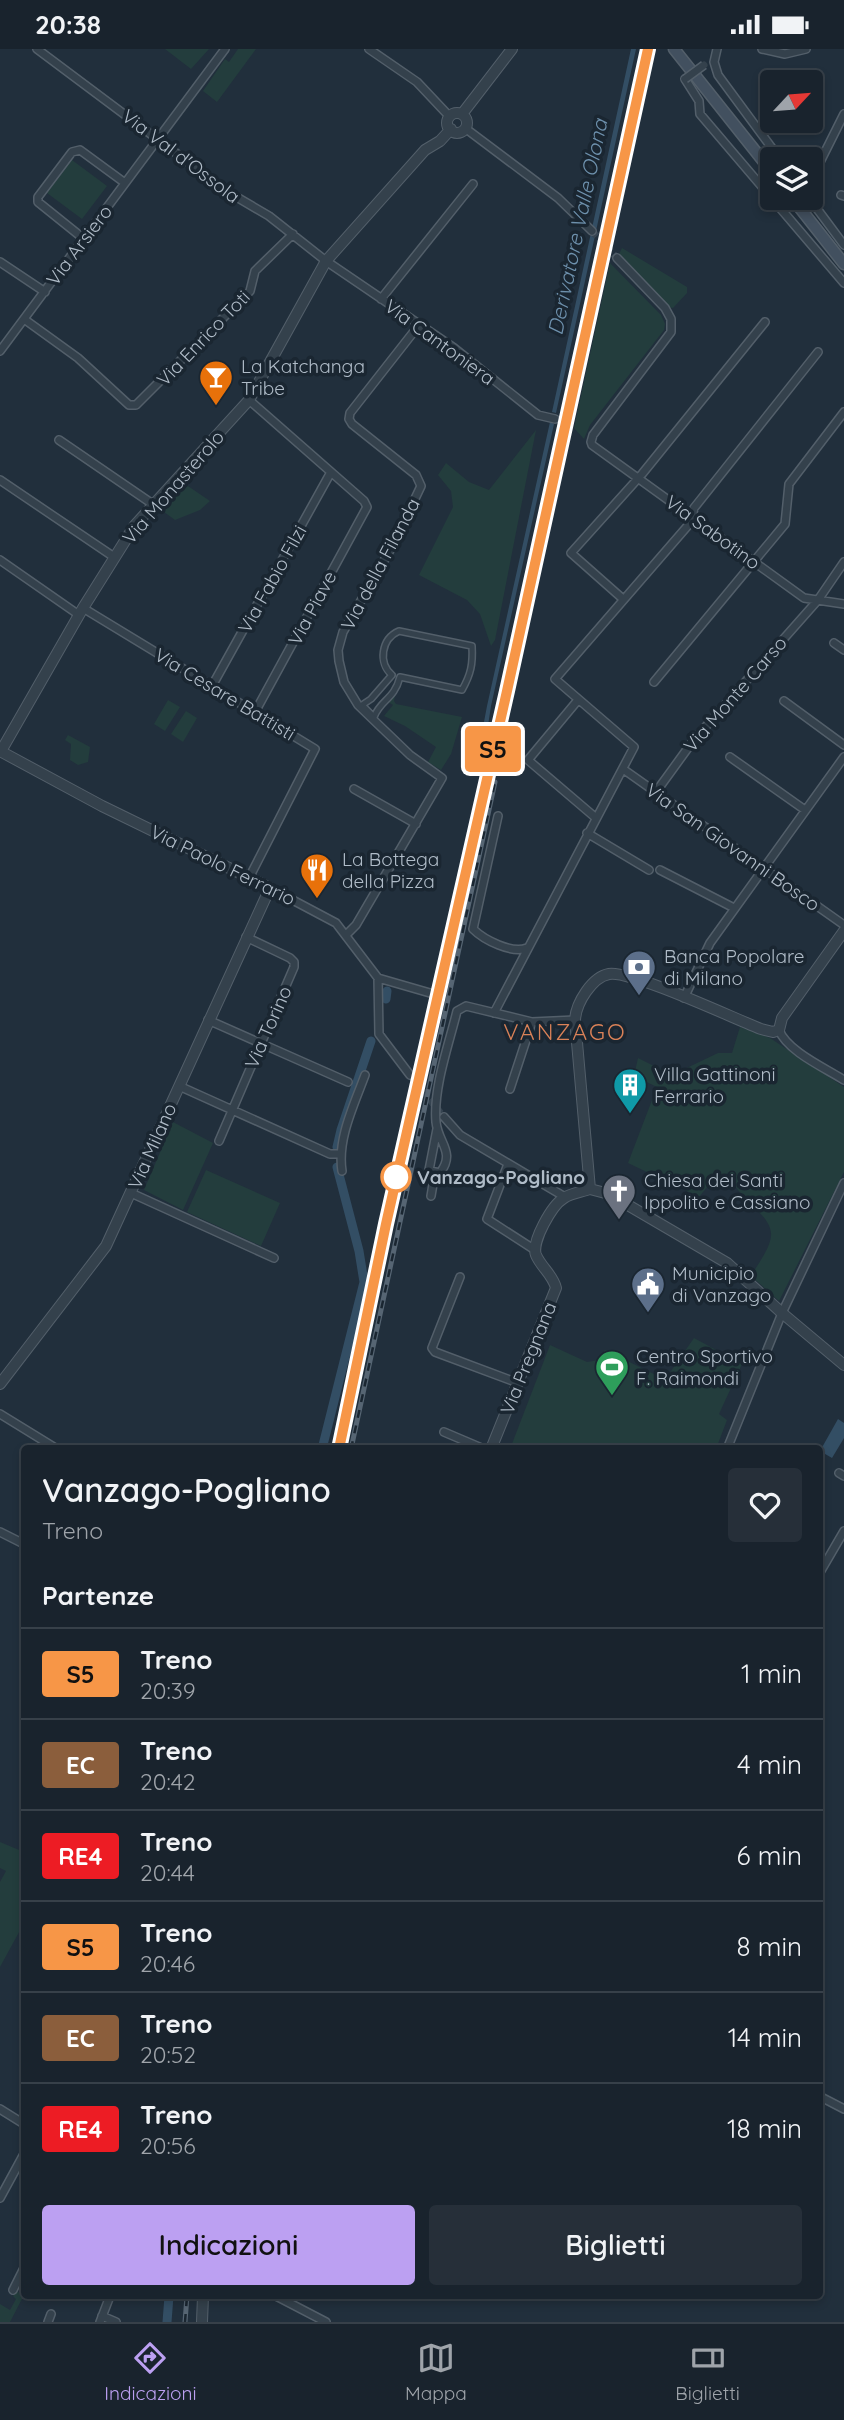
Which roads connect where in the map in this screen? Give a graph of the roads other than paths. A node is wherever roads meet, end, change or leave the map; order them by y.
1 (37, 49) edge
2 (225, 49) edge
3 (369, 49) edge
4 (512, 49) edge
5 (674, 49) edge
6 (717, 49) edge
7 (762, 49) edge
8 (806, 49) edge
9 (714, 62) junction
10 (462, 114) junction
11 (844, 114) edge
12 (450, 117) junction
13 (465, 128) junction
14 (451, 129) junction
15 (159, 139) junction
16 (771, 147) edge
17 (760, 156) edge
18 (823, 156) edge
19 (125, 183) junction
20 (473, 184) dead end
21 (801, 210) edge
22 (818, 210) edge
23 (592, 231) tunnel mouth
24 (293, 234) junction
25 (84, 239) junction
26 (844, 245) edge
27 (617, 258) tunnel mouth
28 (326, 261) junction
29 (0, 262) edge
30 (844, 264) edge
31 (844, 283) edge
32 (45, 292) junction
33 (381, 299) junction
34 (24, 320) junction
35 (765, 323) dead end
36 (419, 325) junction
37 (0, 351) edge
38 (818, 352) dead end
39 (249, 400) junction
40 (844, 412) edge
41 (555, 419) dead end
42 (59, 439) dead end
43 (331, 472) junction
44 (637, 478) junction
45 (0, 480) edge
46 (154, 505) junction
47 (691, 516) junction
48 (114, 557) junction
49 (0, 560) edge
50 (755, 562) junction
51 (844, 562) edge
52 (623, 599) junction
53 (818, 600) junction
54 (844, 604) edge
55 (81, 611) junction
56 (834, 643) dead end
57 (472, 646) joint
58 (844, 650) edge
59 (654, 682) dead end
60 (212, 686) junction
61 (578, 700) junction
62 (784, 701) dead end
63 (255, 712) junction
64 (844, 745) edge
65 (0, 751) edge
66 (730, 757) dead end
67 (844, 757) edge
68 (622, 769) junction
69 (354, 789) dead end
70 (656, 792) junction
71 (805, 810) junction
72 (498, 816) dead end
73 (596, 818) junction
74 (416, 824) junction
75 (587, 833) junction
76 (763, 868) junction
77 (649, 870) dead end
78 (660, 870) dead end
79 (250, 878) junction
80 (270, 888) junction
81 (734, 908) junction
82 (844, 925) edge
83 (844, 931) edge
84 (347, 935) junction
85 (246, 937) junction
86 (527, 948) junction
87 (378, 978) junction
88 (430, 993) dead end
89 (684, 998) junction
90 (494, 1013) junction
91 (208, 1020) junction
92 (575, 1020) junction
93 (532, 1022) junction
94 (779, 1030) junction
95 (261, 1044) junction
96 (365, 1075) dead end
97 (410, 1075) tunnel mouth
98 (844, 1080) edge
99 (348, 1082) dead end
100 (179, 1086) junction
101 (510, 1089) dead end
102 (232, 1110) junction
103 (444, 1117) tunnel mouth
104 (437, 1129) junction
105 (219, 1141) dead end
106 (341, 1154) junction
107 (508, 1164) junction
108 (342, 1171) dead end
109 (435, 1172) junction
110 (844, 1183) edge
111 (590, 1189) junction
112 (131, 1193) junction
113 (431, 1196) dead end
114 (565, 1197) junction
115 (535, 1250) junction
116 (274, 1258) dead end
117 (460, 1277) dead end
118 (782, 1313) junction
119 (844, 1365) edge
120 (518, 1383) junction
121 (0, 1384) edge
122 (0, 1414) edge
123 (444, 1433) dead end
124 (50, 1445) edge
125 (474, 1445) edge
126 (493, 1445) edge
127 (729, 1445) edge
128 (844, 1531) edge
129 (0, 1532) edge
130 (21, 1542) edge
131 (823, 1567) edge
132 (823, 2098) edge
133 (0, 2109) edge
134 (844, 2109) edge
135 (21, 2122) edge
136 (21, 2160) edge
137 (0, 2198) edge
138 (21, 2274) edge
139 (13, 2290) dead end
140 (109, 2299) edge
141 (203, 2299) edge
142 (282, 2299) edge
143 (51, 2313) dead end
144 (101, 2319) edge
145 (48, 2322) edge
146 (116, 2322) edge
147 (202, 2322) edge
148 (326, 2322) edge

1 - 15 street, Via Val d'Ossola
2 - 15 street, Via Arsiero
3 - 12 street
4 - 10 street
5 - 17 main road
6 - 9 street
7 - 8 street
9 - 16 street
9 - 31 street, bridge
10 - 12 street
10 - 13 street
11 - 18 street
12 - 14 street
13 - 14 street
13 - 23 street
14 - 28 street, Via Monasterolo
15 - 19 street, Via Arsiero
15 - 24 street, Via Val d'Ossola
19 - 25 street, Via Arsiero
19 - 25 street
20 - 33 street
21 - 30 main road
22 - 26 street
24 - 28 street, Via Val d'Ossola
24 - 34 street, Via Enrico Toti
25 - 32 street, Via Arsiero
27 - 44 street, Via Sabotino
28 - 33 street, Via Cantoniera
28 - 39 street, Via Monasterolo
29 - 32 street
32 - 34 street, Via Arsiero
33 - 36 street, Via Cantoniera
34 - 37 street, Via Arsiero
35 - 44 street
36 - 41 street, Via Cantoniera
36 - 74 street, Via della Filanda
38 - 47 street
39 - 43 street
39 - 46 street, Via Monasterolo
40 - 50 street
42 - 46 street
43 - 60 street, Via Fabio Filzi
43 - 63 street, Via Piave
44 - 47 street, Via Sabotino
44 - 52 street
45 - 48 street
46 - 48 street, Via Monasterolo
47 - 50 street, Via Sabotino
47 - 52 street
48 - 55 street, Via Monasterolo
49 - 55 street, Via Cesare Battisti
50 - 53 street, Via Sabotino
50 - 59 street
51 - 53 street, Via Monte Carso
52 - 61 street
53 - 54 street, Via Sabotino
53 - 70 street, Via Monte Carso
55 - 60 street, Via Cesare Battisti
55 - 65 street, Via Monasterolo
56 - 58 street
57 - 57 street
60 - 63 street, Via Cesare Battisti
61 - 68 street
61 - 73 street
62 - 64 street
63 - 79 street, Via Cesare Battisti
65 - 79 street, Via Paolo Ferrario
66 - 71 street
67 - 71 street
68 - 70 street, Via San Giovanni Bosco
68 - 73 street
69 - 74 street
70 - 76 street, Via San Giovanni Bosco
71 - 76 street
72 - 86 street
73 - 75 street
74 - 84 street
75 - 77 street
75 - 86 street
76 - 81 street
76 - 82 street, Via San Giovanni Bosco
78 - 81 street
79 - 80 street, Via Paolo Ferrario
80 - 84 street, Via Paolo Ferrario
80 - 85 street, Via Milano
81 - 89 street
83 - 94 street
84 - 87 street, Via Paolo Ferrario
85 - 91 street, Via Milano
85 - 95 street, Via Torino
86 - 90 street
87 - 88 street
87 - 97 street
89 - 92 street
89 - 94 street
90 - 93 street
90 - 104 street
91 - 95 street
91 - 100 street, Via Milano
92 - 93 street
92 - 111 street
93 - 101 street
94 - 98 street
95 - 99 street
95 - 102 street, Via Torino
96 - 106 street
100 - 102 street
100 - 112 street, Via Milano
102 - 105 street, Via Torino
102 - 106 street
103 - 107 street
104 - 109 street
104 - 109 street
106 - 108 street
107 - 114 street
107 - 115 street
109 - 113 street
110 - 118 street
111 - 114 street
111 - 118 street
112 - 116 street
112 - 121 street, Via Milano
114 - 115 street
115 - 120 street, Via Pregnana
117 - 120 street
118 - 119 street
118 - 127 street
120 - 126 street, Via Pregnana
122 - 124 street
123 - 125 street
128 - 131 street
129 - 130 street
132 - 134 street
133 - 135 street
136 - 137 street
138 - 139 street
140 - 144 street
141 - 147 street
142 - 148 street
143 - 145 street
144 - 146 street

